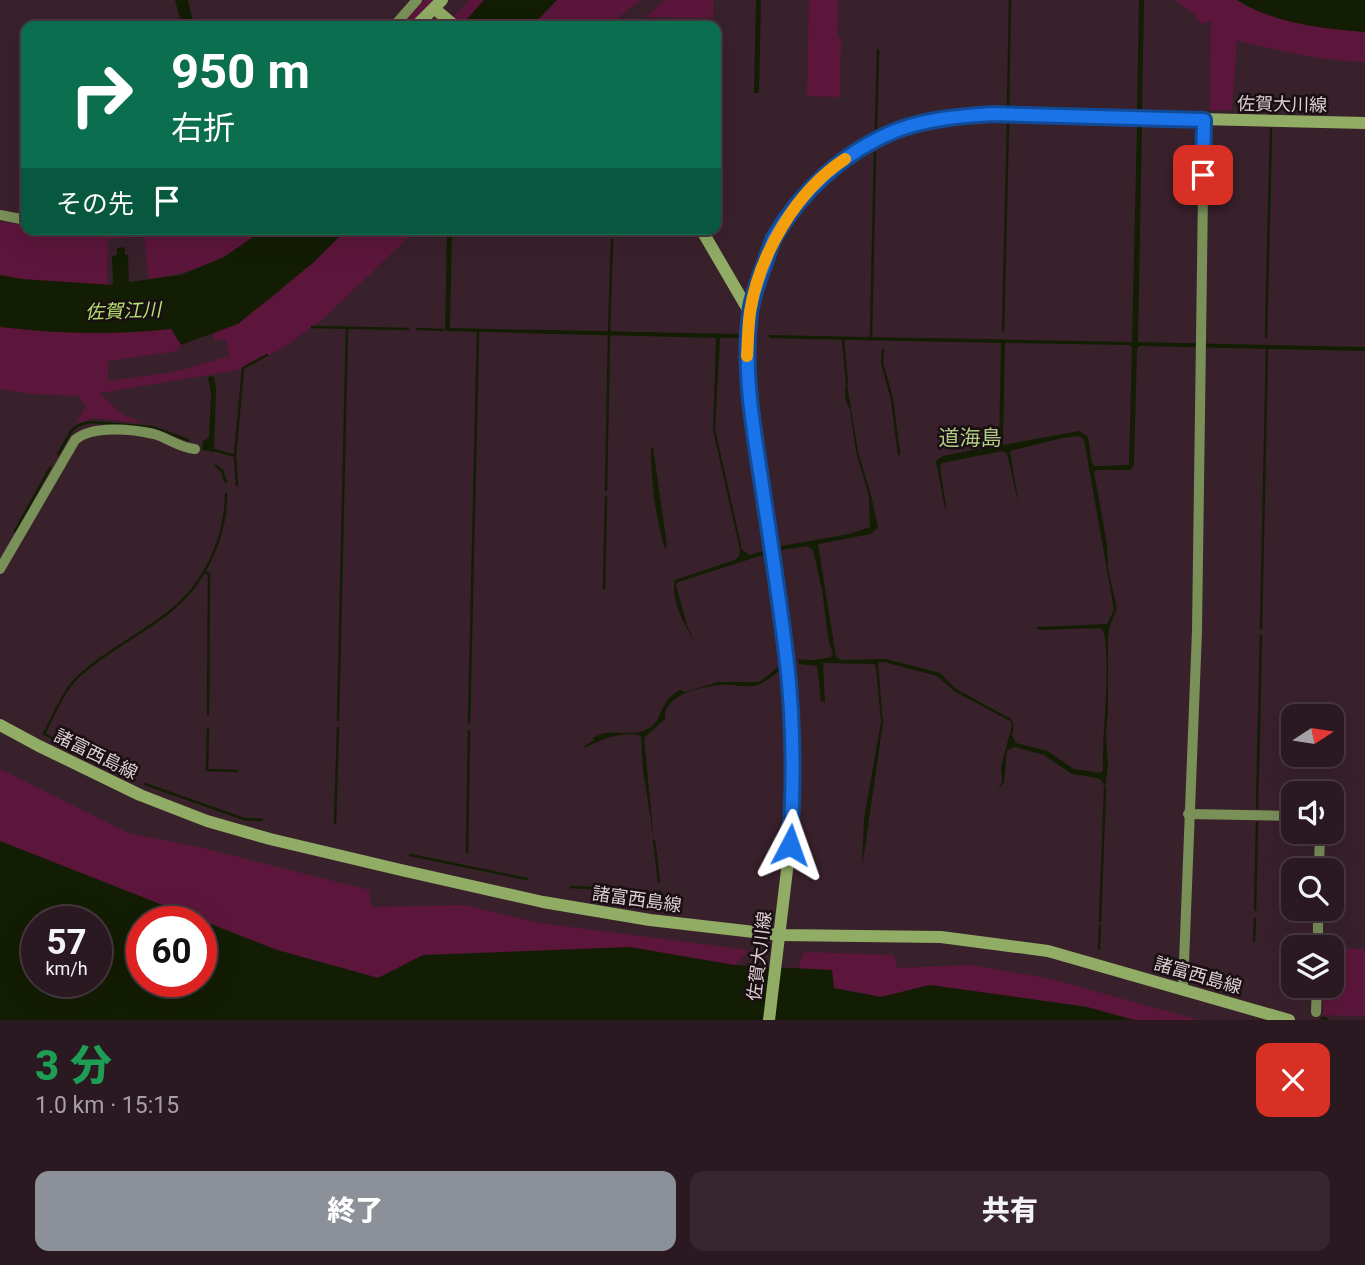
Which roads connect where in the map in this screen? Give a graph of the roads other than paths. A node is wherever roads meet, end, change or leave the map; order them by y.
1 (417, 0) edge
2 (439, 5) edge
3 (398, 21) edge
4 (421, 21) edge
5 (451, 21) edge
6 (1204, 120) junction
7 (1365, 123) edge
8 (0, 215) edge
9 (21, 219) edge
10 (704, 235) edge
11 (750, 313) junction
12 (195, 449) dead end
13 (0, 542) edge
14 (12, 549) junction
15 (0, 569) edge
16 (0, 724) edge
17 (1188, 814) junction
18 (1281, 816) edge
19 (779, 941) junction
20 (1183, 988) junction
21 (1317, 998) edge
22 (1316, 1012) dead end
23 (769, 1020) edge
24 (1289, 1020) edge

1 - 3 street
2 - 4 main road
2 - 5 main road
6 - 7 main road, 佐賀大川線
6 - 11 main road, 佐賀大川線
6 - 17 street
8 - 9 street
10 - 11 main road
11 - 19 main road, 佐賀大川線
12 - 14 street
13 - 14 street
14 - 15 street
16 - 19 main road, 諸富西島線
17 - 18 street
17 - 20 street
19 - 20 main road, 諸富西島線
19 - 23 main road, 佐賀大川線
20 - 24 main road, 諸富西島線
21 - 22 street

